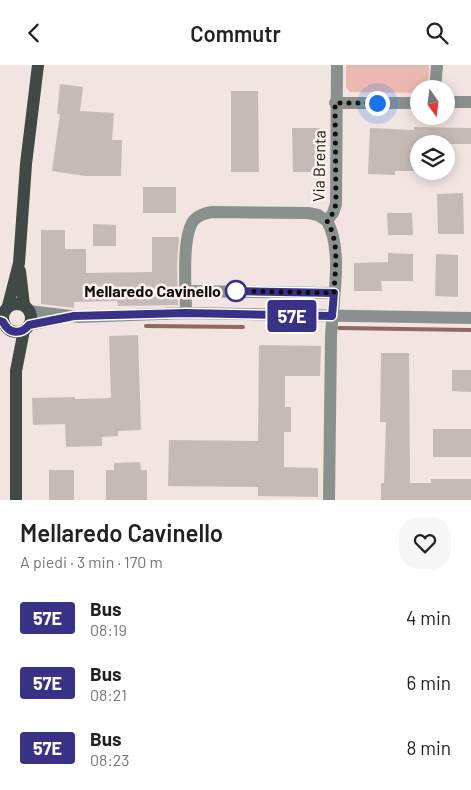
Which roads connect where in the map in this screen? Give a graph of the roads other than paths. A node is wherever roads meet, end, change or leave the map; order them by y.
1 (38, 65) edge
2 (337, 65) edge
3 (436, 65) edge
4 (435, 80) edge
5 (455, 102) edge
6 (471, 102) edge
7 (335, 103) junction
8 (410, 103) edge
9 (327, 221) junction
10 (19, 263) junction
11 (186, 291) junction
12 (334, 293) junction
13 (27, 308) junction
14 (3, 313) edge
15 (186, 313) junction
16 (74, 316) junction
17 (332, 316) junction
18 (471, 318) edge
19 (22, 329) junction
20 (16, 500) edge
21 (329, 500) edge

1 - 10 main road
2 - 7 street, Via Brenta
3 - 4 street
5 - 6 street
7 - 8 street
7 - 9 street, Via Brenta
9 - 11 street
9 - 12 street, Via Brenta
10 - 13 main road
10 - 14 main road
11 - 12 street
11 - 15 street
12 - 17 street, Via Brenta
13 - 14 main road
13 - 16 street
13 - 19 main road
14 - 19 main road
15 - 16 street
15 - 17 street
16 - 19 street
17 - 18 street
17 - 21 street, Via Brenta
19 - 20 main road

